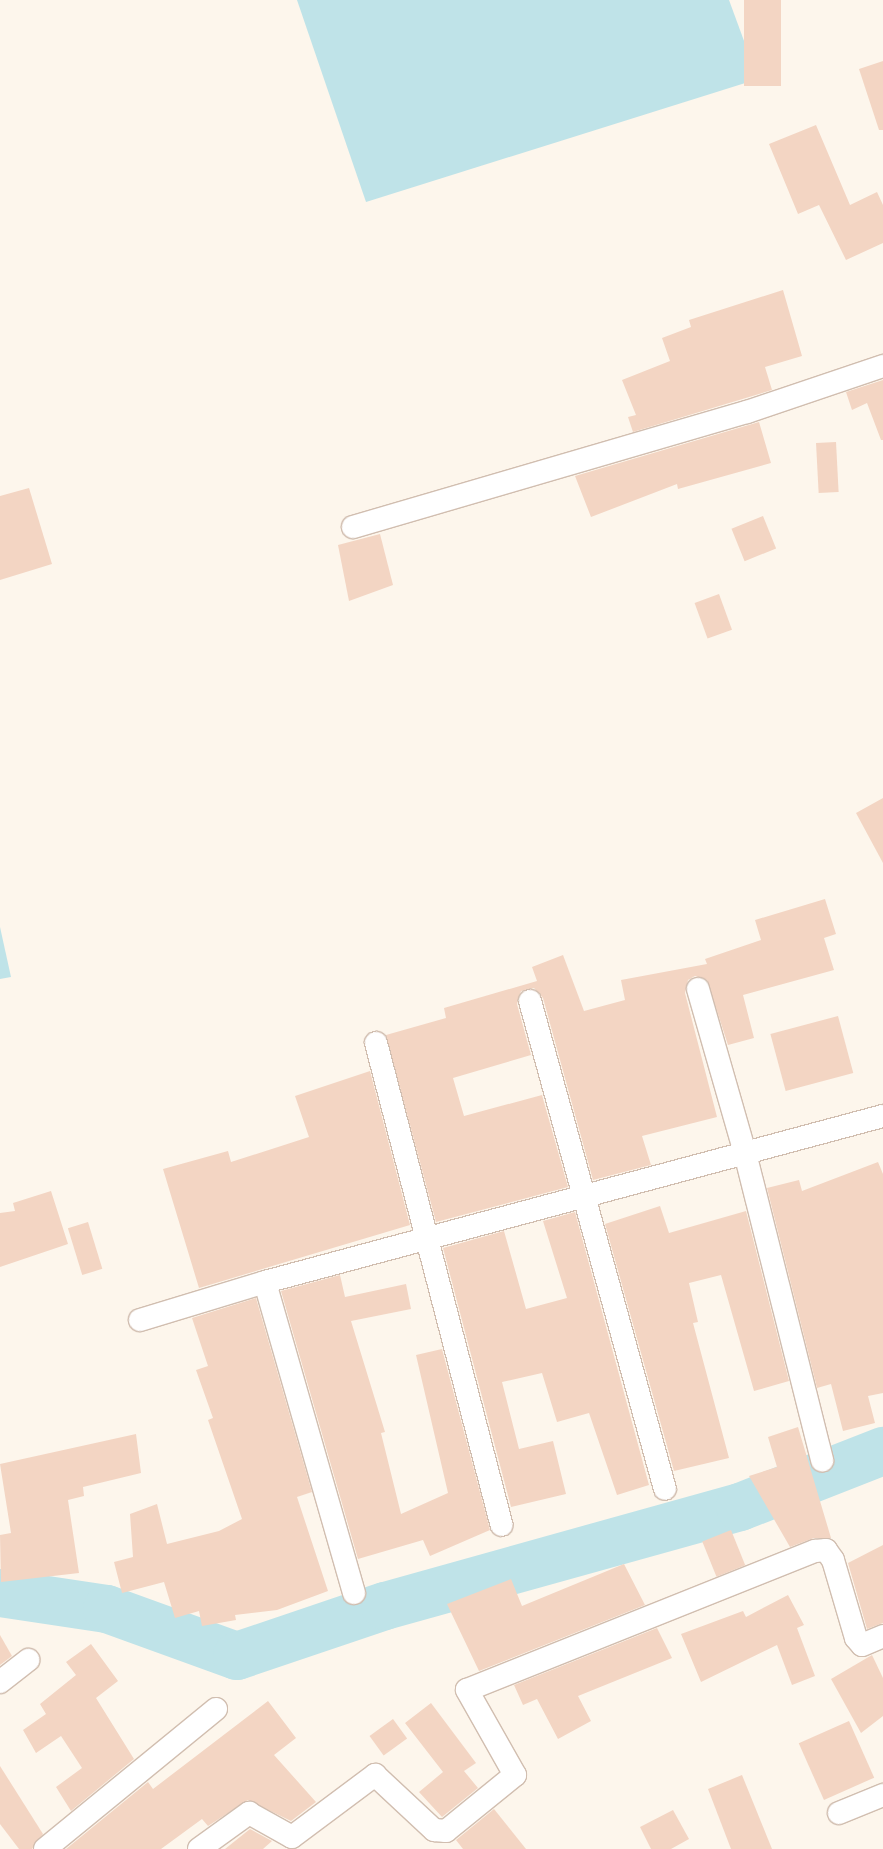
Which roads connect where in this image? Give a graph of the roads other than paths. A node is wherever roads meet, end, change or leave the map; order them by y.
1 (883, 366) edge
2 (353, 527) dead end
3 (698, 989) dead end
4 (530, 1001) dead end
5 (376, 1043) dead end
6 (883, 1116) edge
7 (746, 1153) junction
8 (580, 1197) junction
9 (426, 1239) junction
10 (265, 1282) junction
11 (140, 1320) dead end
12 (822, 1460) dead end
13 (665, 1489) dead end
14 (502, 1525) dead end
15 (354, 1593) dead end
16 (883, 1636) edge
17 (28, 1660) dead end
18 (0, 1682) edge
19 (216, 1709) dead end
20 (883, 1795) edge
21 (838, 1813) dead end
22 (45, 1849) edge
23 (199, 1849) edge

1 - 2 street
3 - 7 street
4 - 8 street
5 - 9 street
6 - 7 street
7 - 8 street
7 - 12 street
8 - 9 street
8 - 13 street
9 - 10 street
9 - 14 street
10 - 11 street
10 - 15 street
16 - 23 street
17 - 18 street
19 - 22 street
20 - 21 street

